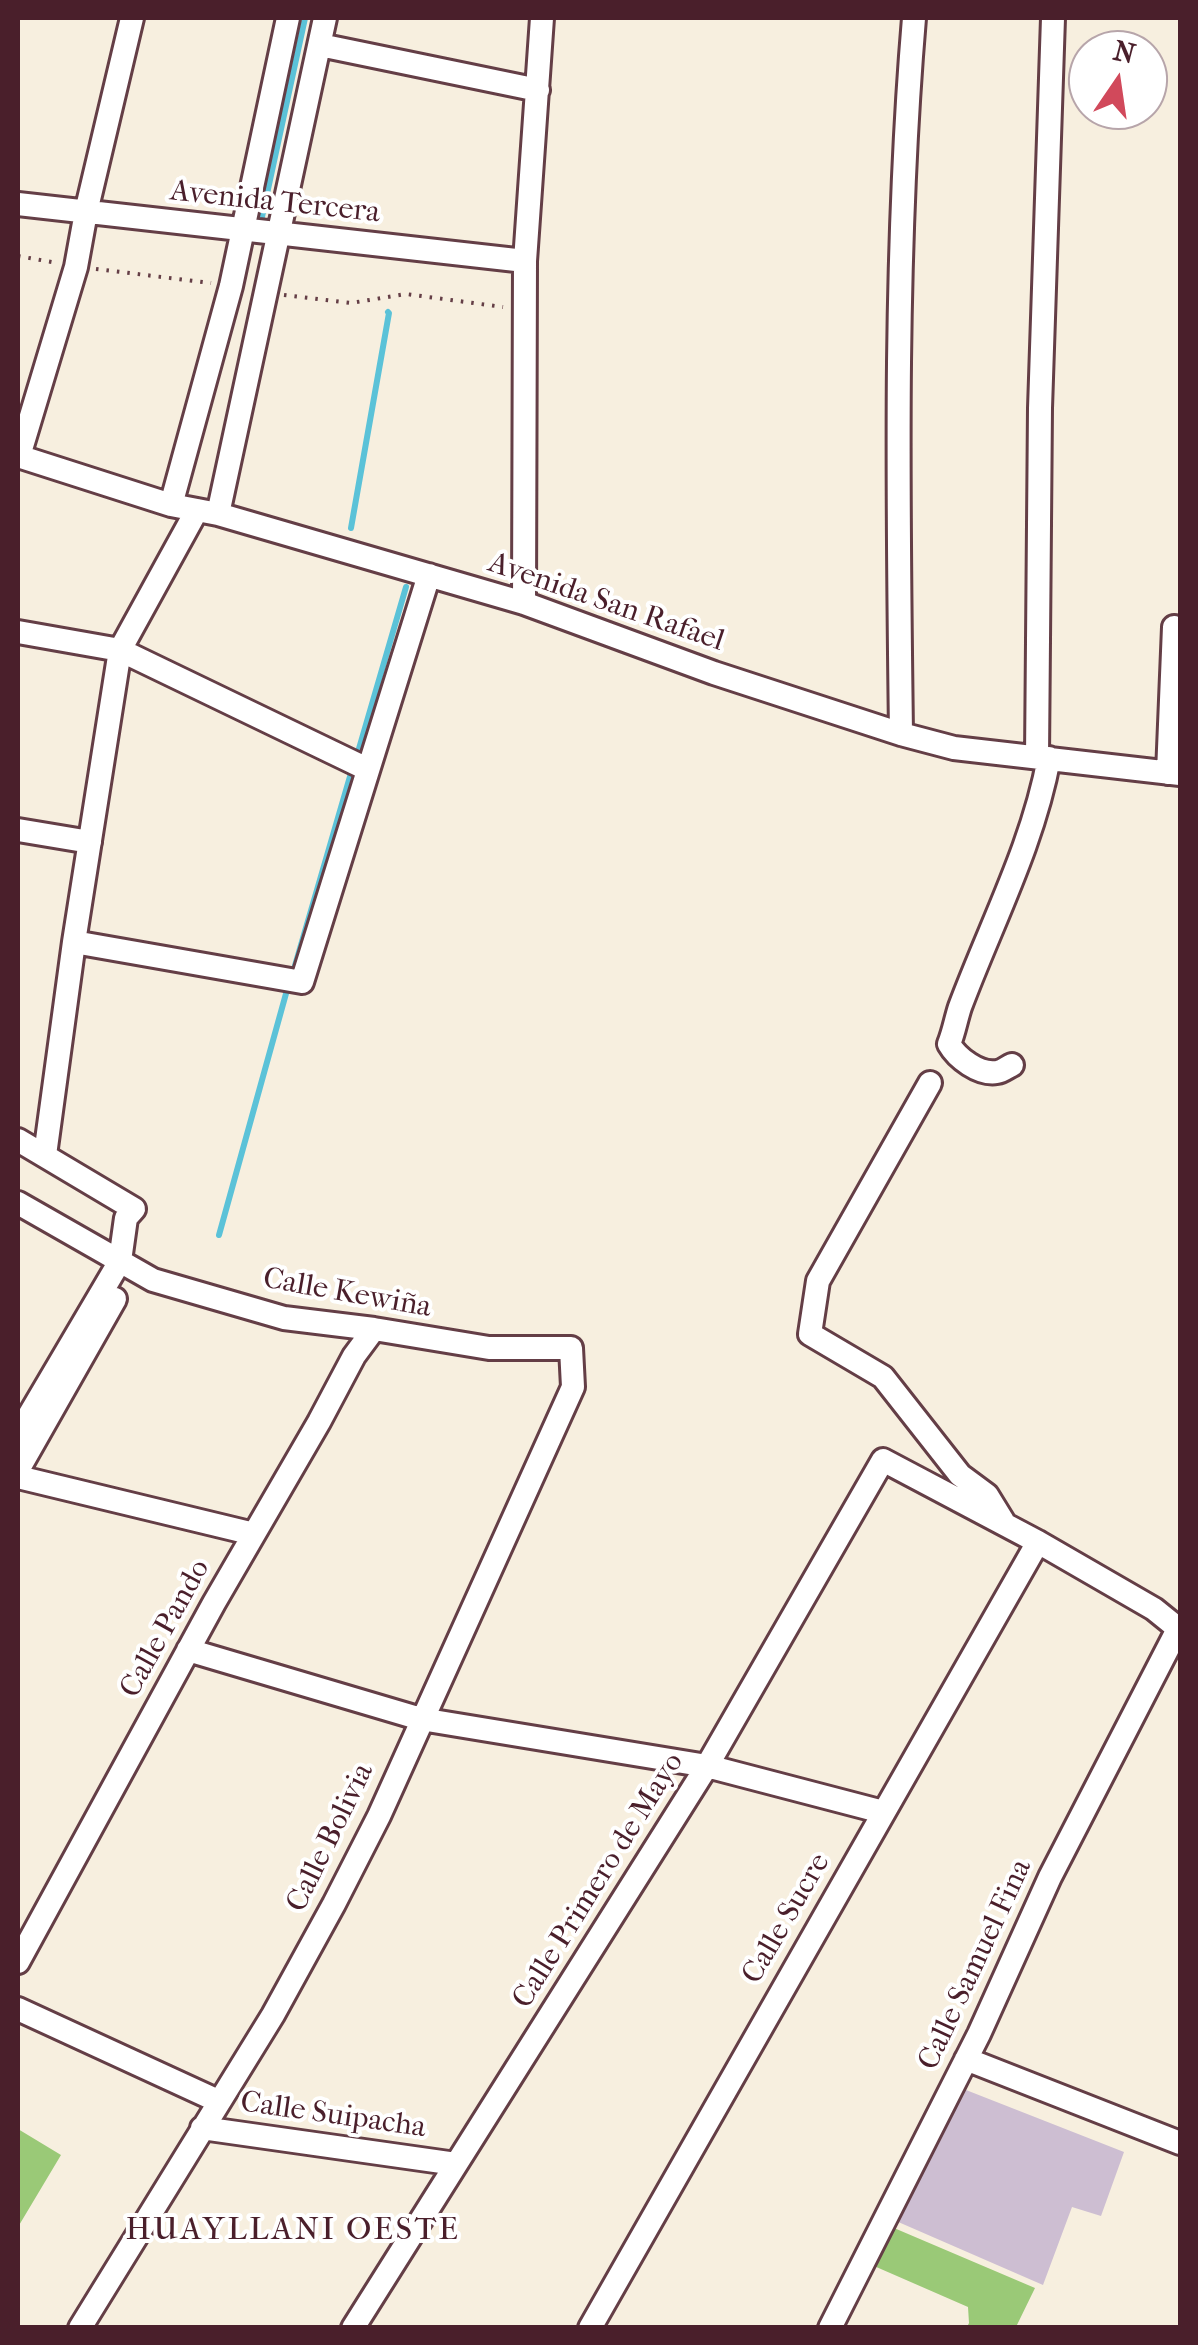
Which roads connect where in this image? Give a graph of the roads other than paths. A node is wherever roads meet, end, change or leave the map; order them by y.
1 (132, 18) edge
2 (288, 18) edge
3 (325, 18) edge
4 (542, 18) edge
5 (914, 18) edge
6 (1053, 18) edge
7 (320, 46) junction
8 (538, 90) junction
9 (18, 204) edge
10 (86, 212) junction
11 (244, 230) junction
12 (279, 234) junction
13 (525, 262) junction
14 (18, 456) edge
15 (172, 505) junction
16 (208, 512) junction
17 (429, 575) junction
18 (524, 604) junction
19 (1174, 627) dead end
20 (18, 632) edge
21 (120, 650) junction
22 (901, 734) junction
23 (1043, 757) junction
24 (367, 769) junction
25 (1174, 773) edge
26 (18, 830) edge
27 (90, 842) junction
28 (74, 942) junction
29 (1012, 1065) dead end
30 (930, 1084) dead end
31 (18, 1140) edge
32 (45, 1156) junction
33 (18, 1203) edge
34 (126, 1264) junction
35 (374, 1329) junction
36 (572, 1348) joint
37 (18, 1434) edge
38 (18, 1470) edge
39 (18, 1477) edge
40 (1005, 1524) junction
41 (254, 1534) junction
42 (1038, 1542) junction
43 (1180, 1630) edge
44 (188, 1650) junction
45 (421, 1719) junction
46 (707, 1766) junction
47 (883, 1812) junction
48 (18, 1962) edge
49 (18, 2010) edge
50 (966, 2059) junction
51 (218, 2101) junction
52 (202, 2128) junction
53 (1180, 2143) edge
54 (456, 2164) junction
55 (80, 2328) edge
56 (353, 2328) edge
57 (590, 2328) edge
58 (830, 2328) edge

1 - 10 street
2 - 11 street
3 - 7 street
4 - 8 street
5 - 22 street
6 - 23 street
7 - 8 street
7 - 12 street
8 - 13 street
9 - 10 street, Avenida Tercera
10 - 11 street, Avenida Tercera
10 - 14 street
11 - 12 street, Avenida Tercera
11 - 15 street
12 - 13 street, Avenida Tercera
12 - 16 street
13 - 18 street
14 - 15 street, Avenida San Rafael
15 - 16 street, Avenida San Rafael
16 - 17 street, Avenida San Rafael
16 - 21 street
17 - 18 street, Avenida San Rafael
17 - 24 street
18 - 22 street, Avenida San Rafael
19 - 25 street
20 - 21 street
21 - 24 street
21 - 27 street
22 - 23 street, Avenida San Rafael
23 - 25 street, Avenida San Rafael
23 - 29 street
24 - 28 street
26 - 27 street
27 - 28 street
28 - 32 street
30 - 40 street
31 - 32 street
32 - 34 street
33 - 34 street, Calle Kewiña
34 - 35 street, Calle Kewiña
34 - 37 street
34 - 38 street
35 - 36 street, Calle Kewiña
35 - 41 street, Calle Pando
36 - 45 street, Calle Bolivia
39 - 41 street
40 - 42 street
40 - 46 street, Calle Primero de Mayo
41 - 44 street, Calle Pando
42 - 43 street
42 - 47 street, Calle Sucre
43 - 50 street, Calle Samuel Fina
44 - 45 street
44 - 48 street, Calle Pando
45 - 46 street
45 - 51 street, Calle Bolivia
46 - 47 street
46 - 54 street, Calle Primero de Mayo
47 - 57 street, Calle Sucre
49 - 51 street, Calle Suipacha
50 - 53 street
50 - 58 street, Calle Samuel Fina
51 - 52 street, Calle Bolivia
52 - 54 street, Calle Suipacha
52 - 55 street, Calle Bolivia
54 - 56 street, Calle Primero de Mayo

